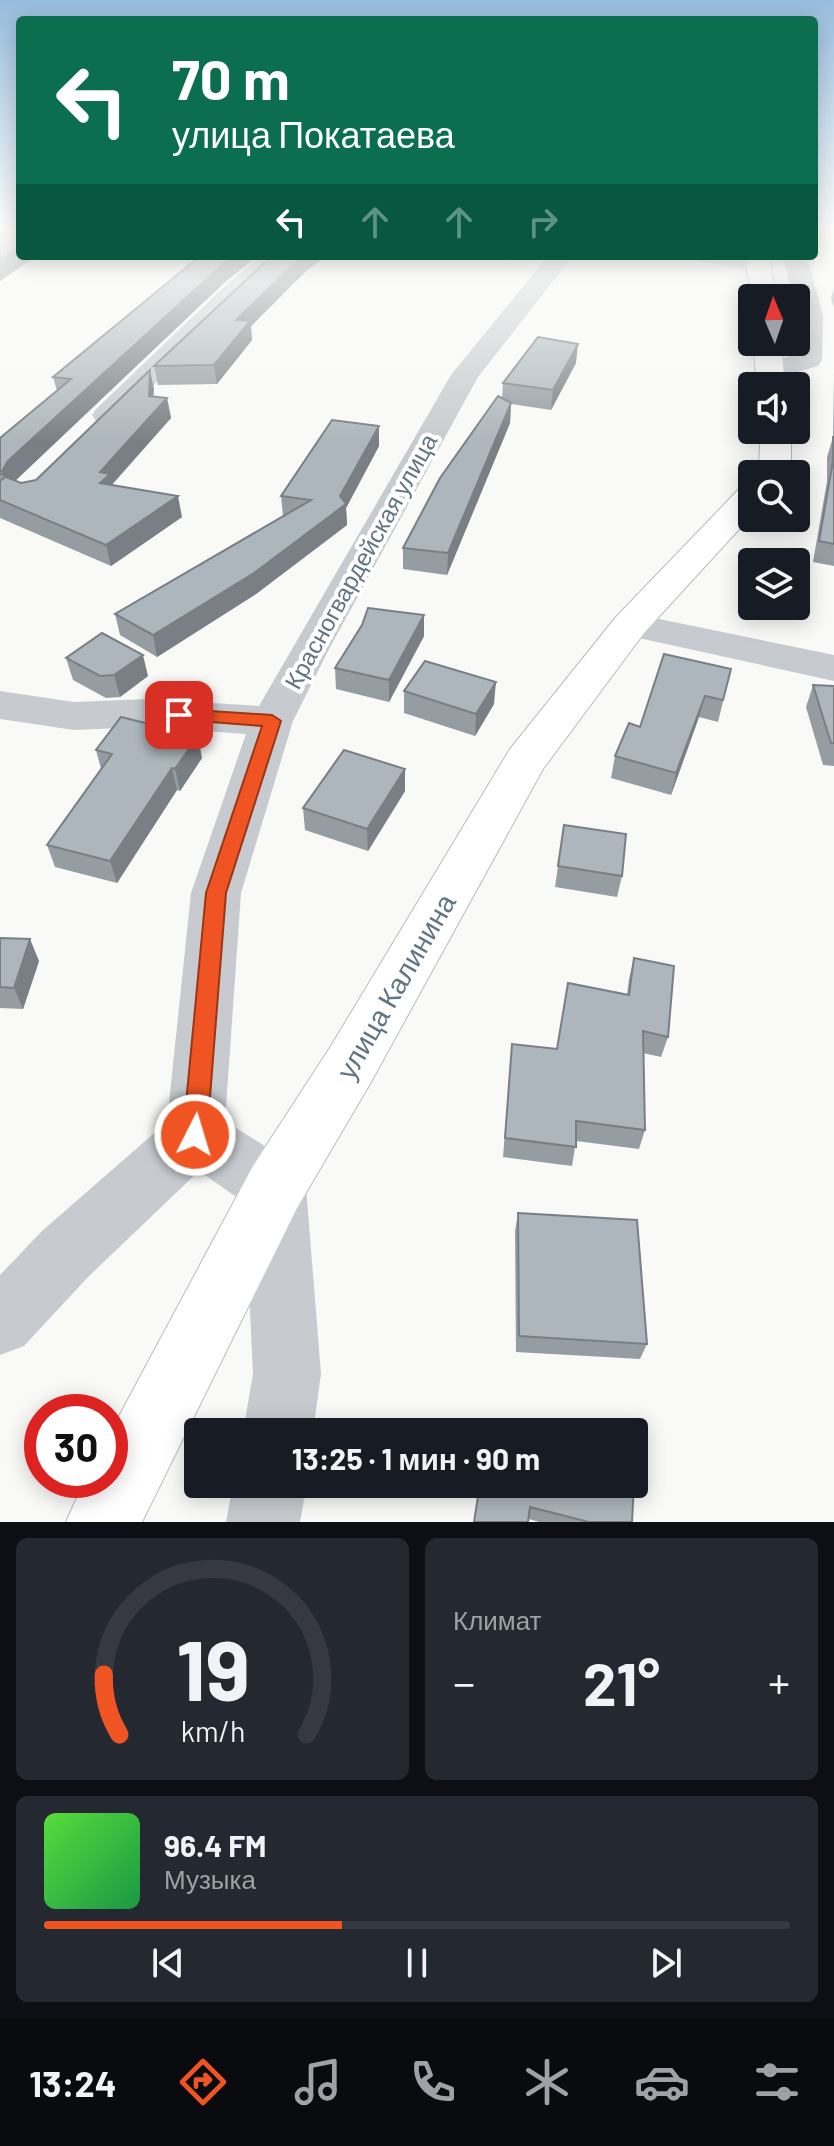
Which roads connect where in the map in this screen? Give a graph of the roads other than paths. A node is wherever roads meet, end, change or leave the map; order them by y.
1 (224, 301) edge
2 (525, 301) edge
3 (806, 301) edge
4 (783, 372) edge
5 (83, 438) edge
6 (738, 510) edge
7 (630, 625) junction
8 (834, 668) edge
9 (0, 705) edge
10 (272, 721) junction
11 (195, 1135) junction
12 (275, 1187) junction
13 (0, 1322) edge
14 (280, 1418) edge
15 (267, 1498) edge
16 (103, 1522) edge
17 (263, 1522) edge

1 - 5 street
2 - 10 street, Красногвардейская улица
3 - 4 street
6 - 7 main road, улица Калинина
7 - 8 street
7 - 12 main road, улица Калинина
9 - 10 street
10 - 11 street, Красногвардейская улица
11 - 12 street
11 - 13 street
12 - 14 street
12 - 16 main road, улица Калинина
15 - 17 street

